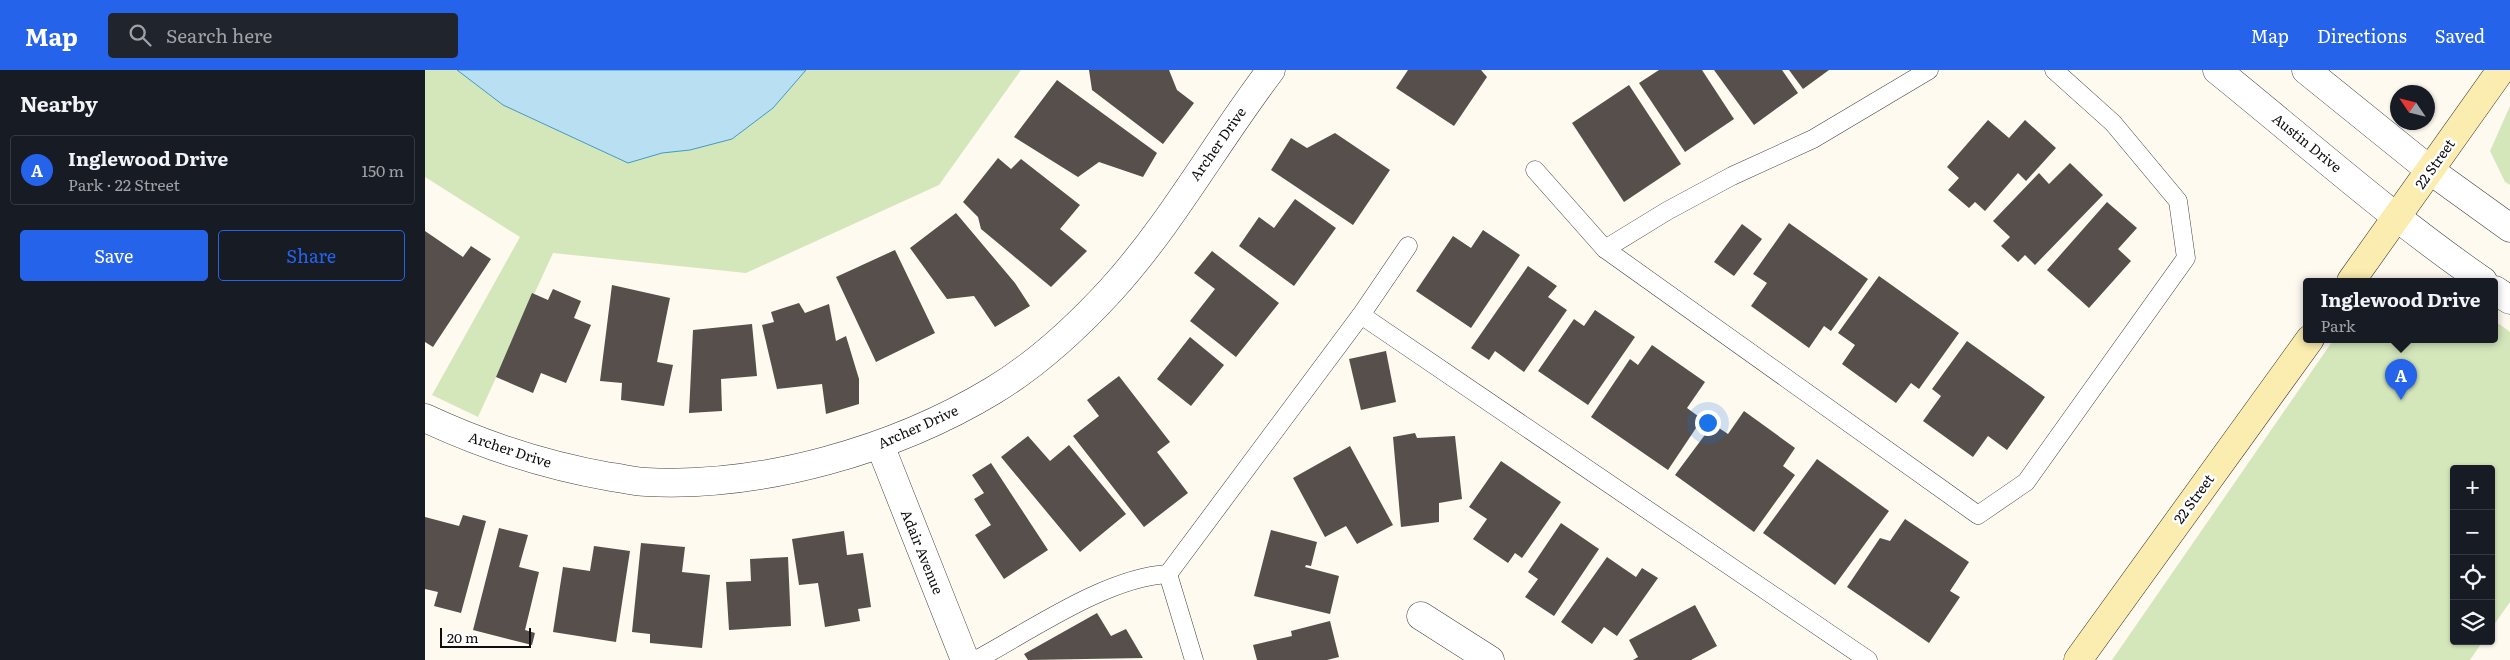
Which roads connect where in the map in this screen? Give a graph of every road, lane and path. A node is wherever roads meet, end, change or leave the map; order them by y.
1 (1271, 70) edge
2 (1929, 70) edge
3 (2054, 70) edge
4 (2217, 70) edge
5 (2306, 70) edge
6 (2501, 70) edge
7 (1535, 170) dead end
8 (2431, 171) junction
9 (2396, 219) junction
10 (2510, 228) edge
11 (1408, 246) dead end
12 (1605, 249) junction
13 (2353, 278) edge
14 (2479, 278) edge
15 (2498, 292) edge
16 (2510, 300) edge
17 (1361, 315) junction
18 (2307, 343) edge
19 (426, 420) edge
20 (880, 445) junction
21 (1168, 574) junction
22 (1421, 616) dead end
23 (965, 660) edge
24 (976, 660) edge
25 (1194, 660) edge
26 (1490, 660) edge
27 (1869, 660) edge
28 (2078, 660) edge

1 - 20 street, Archer Drive
2 - 12 lane
3 - 12 lane
4 - 9 street, Austin Drive
5 - 8 street
6 - 8 main road, 22 Street
7 - 12 lane
8 - 9 main road, 22 Street
8 - 10 street
9 - 13 main road, 22 Street
9 - 14 street, Austin Drive
11 - 17 lane
15 - 16 street
17 - 21 lane
17 - 27 lane
18 - 28 main road, 22 Street
19 - 20 street, Archer Drive
20 - 23 street, Adair Avenue
21 - 24 lane
21 - 25 lane
22 - 26 street

